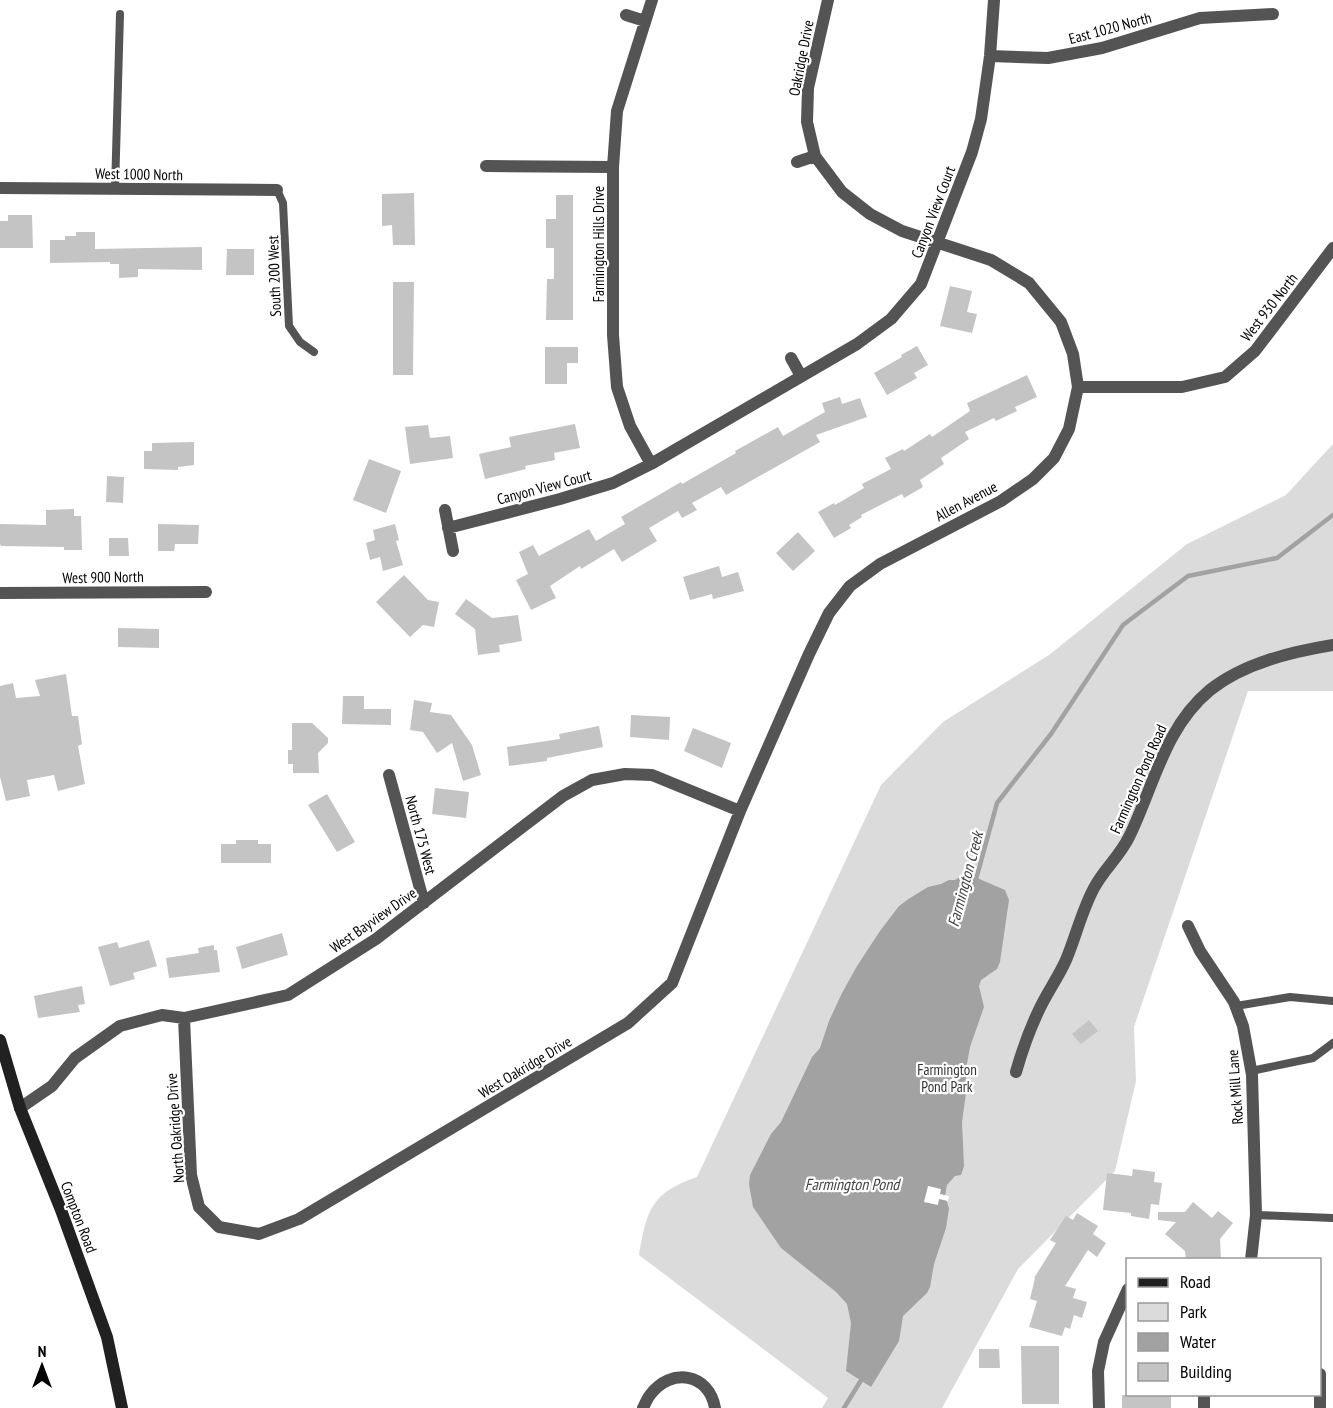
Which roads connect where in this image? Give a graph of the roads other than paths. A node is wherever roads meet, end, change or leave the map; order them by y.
1 (652, 0) edge
2 (828, 0) edge
3 (994, 0) edge
4 (120, 14) dead end
5 (1273, 14) dead end
6 (626, 15) dead end
7 (645, 21) junction
8 (990, 56) junction
9 (815, 156) junction
10 (797, 162) dead end
11 (486, 166) dead end
12 (613, 167) junction
13 (0, 188) edge
14 (115, 189) junction
15 (277, 190) joint
16 (937, 244) junction
17 (1333, 248) edge
18 (314, 352) dead end
19 (791, 358) dead end
20 (801, 376) junction
21 (1078, 387) junction
22 (651, 464) junction
23 (445, 510) dead end
24 (448, 528) junction
25 (453, 550) dead end
26 (206, 592) dead end
27 (0, 593) edge
28 (1333, 645) edge
29 (389, 775) dead end
30 (740, 811) junction
31 (424, 903) junction
32 (1188, 926) dead end
33 (1333, 1001) edge
34 (1236, 1006) junction
35 (184, 1018) junction
36 (0, 1040) edge
37 (1333, 1043) edge
38 (1016, 1071) dead end
39 (1251, 1071) junction
40 (20, 1108) junction
41 (1256, 1215) junction
42 (1333, 1218) edge
43 (219, 1227) joint
44 (1251, 1258) edge
45 (1126, 1293) edge
46 (122, 1408) edge
47 (643, 1408) edge
48 (715, 1408) edge
49 (1099, 1408) edge

1 - 7 street, Farmington Hills Drive
2 - 9 street, Oakridge Drive
3 - 8 street, Canyon View Court
4 - 14 lane
5 - 8 street, East 1020 North
6 - 7 street
7 - 12 street, Farmington Hills Drive
8 - 16 street, Canyon View Court
9 - 10 street
9 - 16 street, Oakridge Drive
11 - 12 street
12 - 22 street, Farmington Hills Drive
13 - 14 street, West 1000 North
14 - 15 street, West 1000 North
15 - 18 lane, South 200 West
16 - 20 street, Canyon View Court
16 - 21 street, Allen Avenue
17 - 21 street, West 930 North
19 - 20 street
20 - 22 street, Canyon View Court
21 - 30 street, Allen Avenue
22 - 24 street, Canyon View Court
23 - 24 street
24 - 25 street
26 - 27 street, West 900 North
28 - 38 street, Farmington Pond Road
29 - 31 street, North 175 West
30 - 31 street, West Bayview Drive
30 - 43 street, West Oakridge Drive
31 - 35 street, West Bayview Drive
32 - 34 street, Rock Mill Lane
33 - 34 lane
34 - 39 street, Rock Mill Lane
35 - 40 street, West Bayview Drive
35 - 43 street, North Oakridge Drive
36 - 40 street, Compton Road
37 - 39 lane
39 - 41 street, Rock Mill Lane
40 - 46 street, Compton Road
41 - 42 lane
41 - 44 street, Rock Mill Lane
45 - 49 street
47 - 48 street

